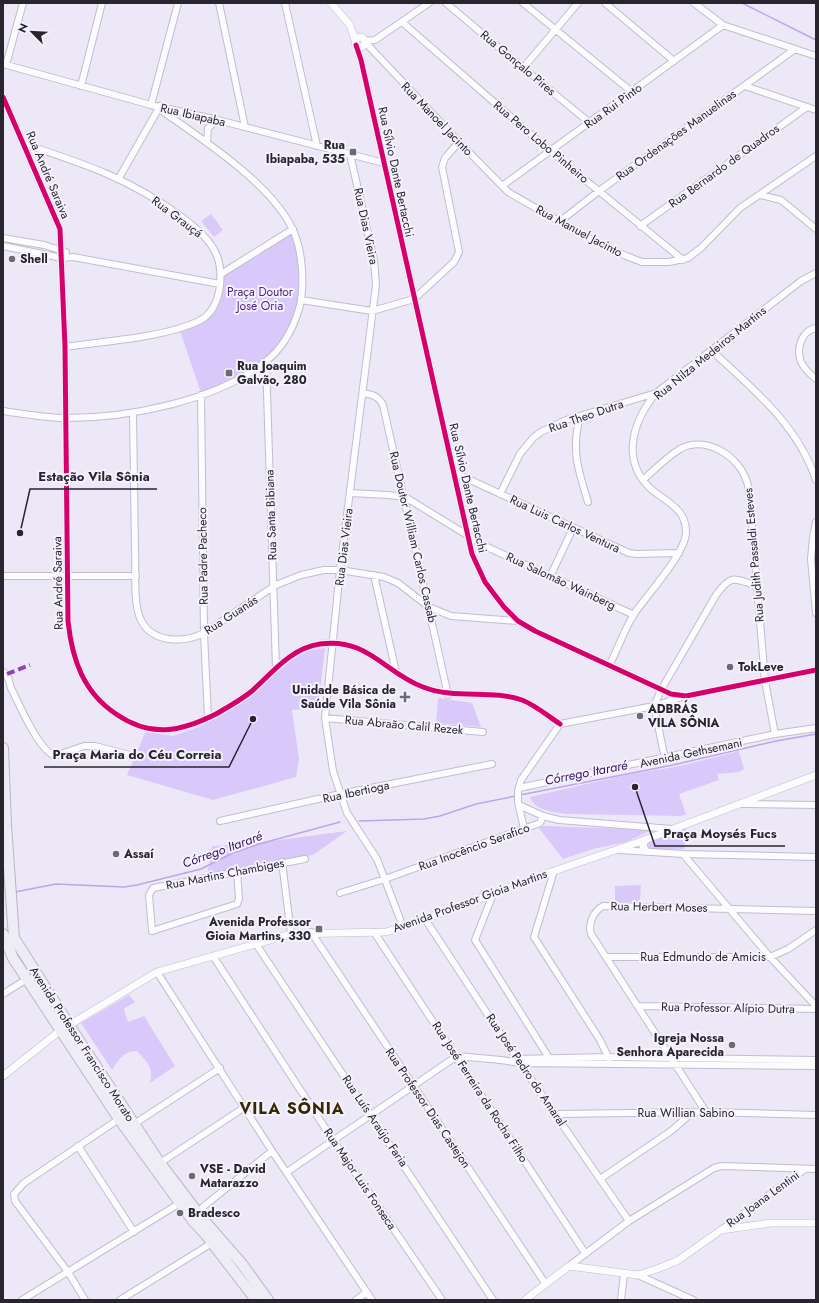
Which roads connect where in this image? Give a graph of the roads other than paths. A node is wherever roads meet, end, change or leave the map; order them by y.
1 (23, 3) edge
2 (102, 3) edge
3 (178, 3) edge
4 (218, 3) edge
5 (286, 3) edge
6 (331, 3) edge
7 (429, 3) edge
8 (446, 3) edge
9 (523, 3) edge
10 (578, 3) edge
11 (605, 3) edge
12 (694, 3) edge
13 (402, 22) junction
14 (723, 25) junction
15 (554, 30) junction
16 (362, 43) junction
17 (795, 49) junction
18 (816, 56) edge
19 (674, 61) junction
20 (4, 64) edge
21 (522, 68) junction
22 (81, 86) junction
23 (745, 86) junction
24 (632, 92) junction
25 (3, 97) edge
26 (156, 106) junction
27 (808, 107) junction
28 (816, 110) edge
29 (218, 120) junction
30 (590, 123) junction
31 (245, 127) junction
32 (208, 142) junction
33 (459, 142) junction
34 (24, 144) junction
35 (317, 146) junction
36 (550, 151) junction
37 (350, 154) junction
38 (816, 156) edge
39 (384, 163) junction
40 (118, 178) junction
41 (502, 186) junction
42 (599, 191) junction
43 (760, 195) junction
44 (559, 222) junction
45 (640, 226) junction
46 (293, 229) junction
47 (816, 229) edge
48 (3, 238) edge
49 (3, 246) edge
50 (62, 250) junction
51 (73, 257) junction
52 (62, 258) junction
53 (683, 260) junction
54 (816, 273) edge
55 (221, 274) junction
56 (220, 284) junction
57 (301, 300) junction
58 (414, 300) junction
59 (372, 310) junction
60 (816, 328) edge
61 (65, 347) junction
62 (712, 351) junction
63 (266, 362) junction
64 (816, 379) edge
65 (363, 393) junction
66 (656, 393) junction
67 (201, 395) junction
68 (3, 412) edge
69 (133, 413) junction
70 (580, 416) junction
71 (66, 418) junction
72 (455, 473) junction
73 (644, 479) junction
74 (816, 480) edge
75 (350, 493) junction
76 (500, 494) junction
77 (405, 497) junction
78 (588, 502) dead end
79 (816, 522) edge
80 (573, 528) junction
81 (467, 536) junction
82 (679, 553) junction
83 (340, 570) junction
84 (374, 575) junction
85 (3, 576) edge
86 (136, 576) junction
87 (68, 577) junction
88 (550, 577) junction
89 (758, 586) junction
90 (273, 587) junction
91 (429, 607) junction
92 (816, 614) edge
93 (634, 615) junction
94 (518, 621) junction
95 (204, 634) junction
96 (332, 642) junction
97 (609, 666) junction
98 (276, 668) junction
99 (816, 670) edge
100 (3, 672) edge
101 (396, 672) junction
102 (765, 681) junction
103 (3, 685) edge
104 (11, 687) junction
105 (661, 690) junction
106 (448, 695) junction
107 (686, 696) junction
108 (654, 706) junction
109 (208, 718) junction
110 (325, 718) junction
111 (560, 724) junction
112 (816, 728) edge
113 (483, 732) dead end
114 (775, 734) junction
115 (3, 748) edge
116 (130, 754) dead end
117 (665, 758) junction
118 (492, 764) dead end
119 (816, 775) edge
120 (518, 790) junction
121 (340, 794) junction
122 (519, 803) junction
123 (741, 804) junction
124 (816, 805) edge
125 (529, 810) junction
126 (520, 812) junction
127 (543, 816) junction
128 (220, 821) dead end
129 (655, 828) junction
130 (524, 829) junction
131 (672, 829) junction
132 (653, 837) junction
133 (645, 840) junction
134 (618, 850) junction
135 (646, 851) junction
136 (683, 854) junction
137 (816, 857) edge
138 (305, 859) dead end
139 (282, 862) junction
140 (554, 870) junction
141 (237, 871) junction
142 (385, 879) junction
143 (340, 893) dead end
144 (493, 894) junction
145 (728, 908) junction
146 (816, 911) edge
147 (425, 919) junction
148 (403, 927) junction
149 (816, 930) edge
150 (311, 932) junction
151 (374, 932) junction
152 (3, 934) edge
153 (291, 934) junction
154 (256, 944) junction
155 (213, 956) junction
156 (606, 957) junction
157 (770, 957) junction
158 (157, 972) junction
159 (27, 980) junction
160 (3, 994) edge
161 (639, 1006) junction
162 (816, 1008) edge
163 (65, 1027) junction
164 (457, 1056) junction
165 (608, 1057) junction
166 (549, 1058) junction
167 (816, 1060) edge
168 (519, 1061) junction
169 (675, 1062) junction
170 (553, 1063) junction
171 (610, 1064) junction
172 (816, 1066) edge
173 (220, 1068) junction
174 (3, 1076) edge
175 (414, 1087) junction
176 (245, 1107) junction
177 (693, 1112) junction
178 (706, 1112) junction
179 (371, 1114) junction
180 (556, 1114) junction
181 (816, 1115) edge
182 (119, 1119) junction
183 (134, 1124) junction
184 (333, 1140) junction
185 (78, 1146) junction
186 (272, 1150) junction
187 (160, 1162) junction
188 (806, 1169) junction
189 (816, 1169) edge
190 (287, 1172) junction
191 (600, 1179) junction
192 (180, 1203) junction
193 (196, 1217) junction
194 (629, 1220) junction
195 (816, 1223) edge
196 (721, 1230) junction
197 (134, 1232) junction
198 (212, 1243) junction
199 (585, 1253) junction
200 (569, 1266) junction
201 (68, 1272) junction
202 (624, 1274) junction
203 (638, 1275) junction
204 (545, 1283) junction
205 (367, 1292) junction
206 (22, 1300) edge
207 (85, 1300) edge
208 (120, 1300) edge
209 (256, 1300) edge
210 (268, 1300) edge
211 (356, 1300) edge
212 (372, 1300) edge
213 (442, 1300) edge
214 (493, 1300) edge
215 (525, 1300) edge
216 (621, 1300) edge
217 (693, 1300) edge

1 - 20 street
2 - 22 street
3 - 26 street
4 - 31 street
5 - 35 street
6 - 16 street, Rua Manoel Jacinto
7 - 13 street
8 - 21 street, Rua Gonçalo Pires
9 - 15 street
10 - 15 street
11 - 19 street
12 - 14 street
13 - 16 street
13 - 36 street, Rua Pero Lobo Pinheiro
14 - 17 street
14 - 19 street, Rua Rui Pinto
15 - 21 street
15 - 24 street
16 - 33 street, Rua Manoel Jacinto
16 - 39 street, Rua Sílvio Dante Bertacchi
17 - 18 street
17 - 23 street, Rua Ordenações Manuelinas
19 - 24 street, Rua Rui Pinto
20 - 22 street, Rua Ibiapaba
21 - 30 street, Rua Gonçalo Pires
22 - 26 street, Rua Ibiapaba
23 - 27 street
23 - 42 street, Rua Ordenações Manuelinas
24 - 30 street, Rua Rui Pinto
25 - 34 street, Rua André Saraiva
26 - 29 street, Rua Ibiapaba
26 - 32 street
26 - 40 street
27 - 28 street
27 - 45 street, Rua Bernardo de Quadros
29 - 31 street, Rua Ibiapaba
29 - 32 street
30 - 36 street, Rua Rui Pinto
31 - 35 street, Rua Ibiapaba
32 - 46 street
33 - 41 street, Rua Manoel Jacinto
33 - 58 street
34 - 40 street, Rua Grauçá
34 - 50 street, Rua André Saraiva
35 - 37 street, Rua Ibiapaba
36 - 41 street, Rua Rui Pinto
36 - 42 street, Rua Pero Lobo Pinheiro
37 - 39 street, Rua Ibiapaba
37 - 59 street, Rua Dias Vieira
38 - 43 street, Rua Manuel Jacinto
39 - 58 street, Rua Sílvio Dante Bertacchi
40 - 55 street, Rua Grauçá
41 - 44 street, Rua Manuel Jacinto
42 - 44 street, Rua Ordenações Manuelinas
42 - 45 street, Rua Pero Lobo Pinheiro
43 - 47 street
43 - 53 street, Rua Manuel Jacinto
44 - 53 street, Rua Manuel Jacinto
45 - 53 street, Rua Pero Lobo Pinheiro
46 - 55 street
46 - 57 street
48 - 50 street
49 - 52 street
50 - 51 street
50 - 52 street, Rua André Saraiva
51 - 52 street
51 - 56 street
52 - 61 street, Rua André Saraiva
54 - 62 street, Rua Nilza Medeiros Martins
55 - 56 street, Rua Grauçá
56 - 61 street, Rua Grauçá
57 - 59 street
57 - 63 street
58 - 59 street
58 - 72 street, Rua Sílvio Dante Bertacchi
59 - 65 street, Rua Dias Vieira
60 - 64 street
61 - 71 street, Rua André Saraiva
62 - 66 street, Rua Nilza Medeiros Martins
62 - 74 street
63 - 67 street
63 - 90 street, Rua Santa Bibiana
65 - 75 street, Rua Dias Vieira
65 - 77 street, Rua Doutor William Carlos Cassab
66 - 70 street, Rua Theo Dutra
66 - 73 street, Rua Nilza Medeiros Martins
67 - 69 street
67 - 95 street, Rua Padre Pacheco
68 - 71 street
69 - 71 street
69 - 86 street, Rua Guanás
70 - 76 street, Rua Theo Dutra
70 - 78 street
71 - 87 street, Rua André Saraiva
72 - 76 street, Rua Luis Carlos Ventura
72 - 81 street, Rua Sílvio Dante Bertacchi
73 - 82 street, Rua Nilza Medeiros Martins
73 - 89 street, Rua Judith Passaldi Esteves
75 - 77 street
75 - 83 street, Rua Dias Vieira
76 - 80 street, Rua Luis Carlos Ventura
77 - 81 street, Rua Salomão Wainberg
77 - 91 street, Rua Doutor William Carlos Cassab
79 - 92 street
80 - 82 street, Rua Luis Carlos Ventura
80 - 88 street
81 - 88 street, Rua Salomão Wainberg
81 - 94 street, Rua Sílvio Dante Bertacchi
82 - 93 street, Rua Nilza Medeiros Martins
83 - 84 street, Rua Guanás
83 - 90 street, Rua Guanás
83 - 96 street, Rua Dias Vieira
84 - 91 street, Rua Guanás
84 - 101 street
85 - 87 street
86 - 87 street
86 - 95 street, Rua Guanás
87 - 109 street, Rua André Saraiva
88 - 93 street, Rua Salomão Wainberg
89 - 102 street, Rua Judith Passaldi Esteves
89 - 105 street
90 - 95 street, Rua Guanás
90 - 98 street, Rua Santa Bibiana
91 - 94 street, Rua Guanás
91 - 106 street, Rua Doutor William Carlos Cassab
93 - 97 street, Rua Nilza Medeiros Martins
94 - 97 street, Rua Sílvio Dante Bertacchi
95 - 109 street, Rua Padre Pacheco
96 - 98 street, Rua André Saraiva
96 - 101 street, Rua André Saraiva
96 - 110 street, Rua Dias Vieira
97 - 105 street, Rua Sílvio Dante Bertacchi
98 - 109 street, Rua André Saraiva
99 - 102 street, Rua Sílvio Dante Bertacchi
100 - 104 street
101 - 106 street, Rua André Saraiva
102 - 107 street, Rua Sílvio Dante Bertacchi
102 - 114 street, Rua Judith Passaldi Esteves
103 - 104 street
104 - 116 street
105 - 107 street, Rua Sílvio Dante Bertacchi
105 - 108 street
106 - 111 street, Rua André Saraiva
107 - 108 street
108 - 111 street
108 - 117 street
110 - 113 street, Rua Abraão Calil Rezek
110 - 121 street, Rua Dias Vieira
111 - 120 street
112 - 114 street, Avenida Gethsemani
114 - 117 street, Avenida Gethsemani
115 - 163 highway, Avenida Professor Francisco Morato
117 - 120 street, Avenida Gethsemani
118 - 121 street, Rua Ibertioga
119 - 123 street
120 - 122 street
121 - 128 street, Rua Ibertioga
121 - 142 street, Rua Dias Vieira
122 - 125 street
122 - 126 street
123 - 124 street
123 - 131 street
125 - 126 street
125 - 127 street
126 - 130 street
127 - 129 street, Rua Inocêncio Serafico
127 - 130 street, Rua Inocêncio Serafico
129 - 131 street, Rua Inocêncio Serafico
129 - 132 street
130 - 142 street, Rua Inocêncio Serafico
131 - 132 street
132 - 133 street
133 - 134 street
133 - 135 street
134 - 135 street, Avenida Professor Gioia Martins
134 - 140 street, Avenida Professor Gioia Martins
135 - 136 street, Avenida Professor Gioia Martins
136 - 137 street, Avenida Professor Gioia Martins
136 - 145 street
138 - 139 street, Rua Martins Chambiges
139 - 141 street, Rua Martins Chambiges
139 - 153 street
140 - 144 street, Avenida Professor Gioia Martins
140 - 165 street
141 - 141 street, Rua Martins Chambiges
142 - 143 street, Rua Inocêncio Serafico
142 - 148 street, Rua Dias Vieira
144 - 147 street, Avenida Professor Gioia Martins
144 - 166 street
145 - 146 street, Rua Herbert Moses
145 - 156 street, Rua Herbert Moses
145 - 157 street
147 - 148 street, Avenida Professor Gioia Martins
147 - 168 street, Rua José Pedro do Amaral
148 - 151 street, Avenida Professor Gioia Martins
149 - 157 street, Rua Edmundo de Amicis
150 - 151 street, Avenida Professor Gioia Martins
150 - 153 street, Avenida Professor Gioia Martins
150 - 175 street, Rua Professor Dias Castejon
151 - 164 street, Rua José Ferreira da Rocha Filho
152 - 159 highway, Avenida Professor Francisco Morato
153 - 154 street, Avenida Professor Gioia Martins
154 - 155 street, Avenida Professor Gioia Martins
154 - 179 street, Rua Luís Araújo Faria
155 - 158 street, Avenida Professor Gioia Martins
155 - 184 street, Rua Major Luis Fonseca
156 - 157 street, Rua Edmundo de Amicis
156 - 161 street, Rua Herbert Moses
157 - 162 street
158 - 163 street, Avenida Professor Gioia Martins
158 - 173 street
159 - 160 street
159 - 163 highway, Avenida Professor Francisco Morato
161 - 162 street, Rua Professor Alípio Dutra
161 - 169 street, Rua Herbert Moses
163 - 174 street, Avenida Professor Gioia Martins
163 - 182 highway, Avenida Professor Francisco Morato
163 - 183 highway, Avenida Professor Francisco Morato
164 - 168 street
164 - 175 street
164 - 199 street, Rua José Ferreira da Rocha Filho
165 - 166 street
165 - 169 street
165 - 171 street
166 - 168 street
166 - 170 street
167 - 169 street
168 - 170 street
168 - 180 street, Rua José Pedro do Amaral
169 - 171 street
169 - 172 street
169 - 178 street, Rua Herbert Moses
170 - 171 street
173 - 176 street
173 - 183 street
175 - 179 street
175 - 204 street, Rua Professor Dias Castejon
176 - 186 street
176 - 187 street
177 - 178 street, Rua Willian Sabino
177 - 180 street, Rua Willian Sabino
177 - 191 street
178 - 181 street, Rua Willian Sabino
179 - 184 street
179 - 214 street, Rua Luís Araújo Faria
180 - 191 street, Rua José Pedro do Amaral
182 - 185 street
182 - 192 highway, Avenida Professor Francisco Morato
183 - 187 highway, Avenida Professor Francisco Morato
184 - 190 street
184 - 213 street, Rua Major Luis Fonseca
185 - 197 street
185 - 201 street
186 - 190 street
186 - 193 street
187 - 193 highway, Avenida Professor Francisco Morato
188 - 189 street
188 - 194 street
188 - 196 street, Rua Joana Lentini
190 - 205 street
191 - 194 street, Rua José Pedro do Amaral
192 - 193 highway, Avenida Professor Francisco Morato
192 - 197 street
193 - 198 highway, Avenida Professor Francisco Morato
193 - 210 highway, Avenida Professor Francisco Morato
194 - 199 street
195 - 196 street
196 - 203 street
197 - 201 street
198 - 208 street
198 - 209 highway, Avenida Professor Francisco Morato
199 - 200 street
200 - 202 street
200 - 204 street
201 - 206 street
201 - 207 street
202 - 203 street
202 - 216 street
203 - 217 street
204 - 215 street
205 - 211 street
205 - 212 street

